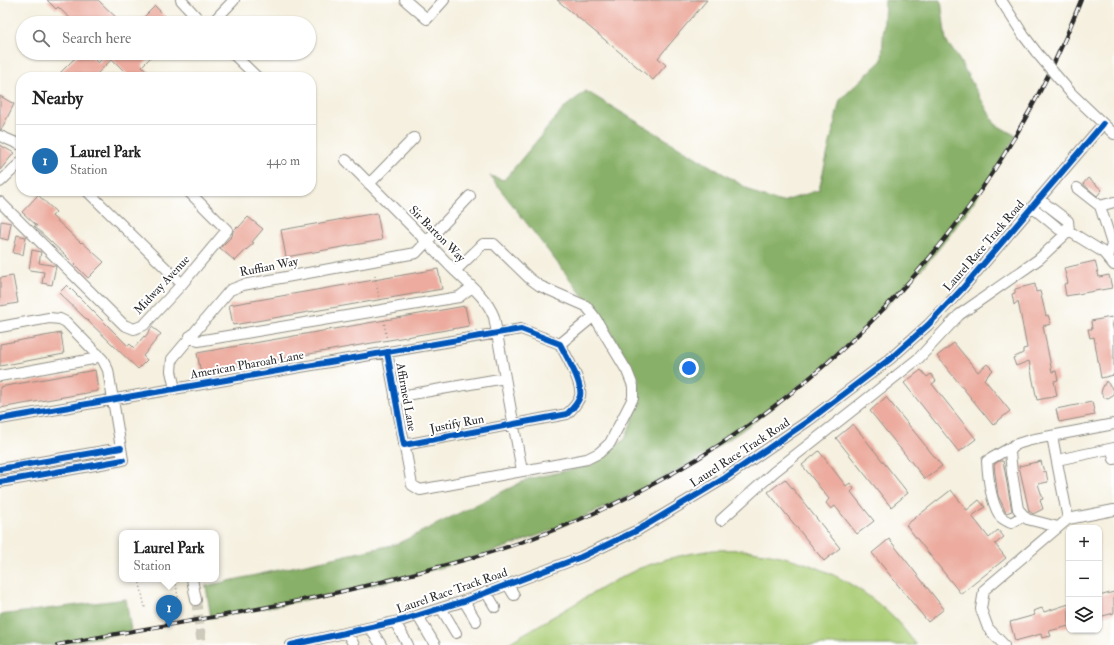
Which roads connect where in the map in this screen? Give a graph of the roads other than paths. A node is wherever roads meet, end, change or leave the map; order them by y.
1 (181, 0) edge
2 (234, 0) edge
3 (405, 0) edge
4 (444, 0) edge
5 (1001, 0) edge
6 (196, 16) edge
7 (219, 16) edge
8 (239, 60) edge
9 (252, 72) edge
10 (1103, 124) junction
11 (1114, 134) edge
12 (0, 136) edge
13 (414, 138) dead end
14 (16, 142) edge
15 (346, 160) dead end
16 (16, 167) edge
17 (0, 182) edge
18 (369, 184) junction
19 (1077, 188) dead end
20 (92, 196) edge
21 (193, 196) edge
22 (470, 196) dead end
23 (1039, 199) junction
24 (0, 202) edge
25 (1114, 202) edge
26 (1100, 206) junction
27 (1032, 208) junction
28 (1068, 231) junction
29 (426, 241) junction
30 (1111, 262) edge
31 (456, 271) junction
32 (182, 284) junction
33 (472, 287) junction
34 (594, 316) junction
35 (0, 327) edge
36 (497, 333) junction
37 (190, 336) junction
38 (560, 344) junction
39 (388, 349) junction
40 (98, 354) junction
41 (0, 376) edge
42 (505, 378) junction
43 (175, 389) junction
44 (395, 397) junction
45 (114, 399) junction
46 (0, 419) edge
47 (514, 424) junction
48 (1114, 424) edge
49 (1052, 436) junction
50 (404, 445) junction
51 (1013, 446) junction
52 (121, 448) junction
53 (1113, 448) edge
54 (1114, 459) edge
55 (1057, 460) junction
56 (0, 469) edge
57 (522, 471) junction
58 (0, 482) edge
59 (1114, 510) edge
60 (1023, 516) junction
61 (1068, 519) junction
62 (721, 520) dead end
63 (1058, 527) junction
64 (193, 582) edge
65 (508, 584) junction
66 (486, 592) junction
67 (514, 595) dead end
68 (196, 600) tunnel mouth
69 (464, 601) junction
70 (495, 607) dead end
71 (441, 608) junction
72 (418, 616) junction
73 (476, 621) dead end
74 (395, 622) junction
75 (370, 628) junction
76 (347, 633) junction
77 (456, 633) dead end
78 (324, 642) edge
79 (291, 645) edge
80 (354, 645) edge
81 (381, 645) edge
82 (408, 645) edge
83 (435, 645) edge
84 (1004, 645) edge

1 - 6 street
2 - 7 street
3 - 4 street
5 - 10 street, bridge
8 - 9 street
10 - 11 street
10 - 23 street, Laurel Race Track Road
12 - 14 street
13 - 18 street
15 - 18 street, Sir Barton Way
16 - 17 street
18 - 29 street, Sir Barton Way
19 - 26 street
20 - 32 street
21 - 32 street, Midway Avenue
22 - 29 street, Ruffian Way
23 - 27 street, Laurel Race Track Road
23 - 28 street
24 - 32 street, Midway Avenue
25 - 26 street
26 - 30 street
27 - 28 street
27 - 65 street, Laurel Race Track Road
28 - 30 street
28 - 62 street
29 - 31 street, Sir Barton Way
29 - 37 street, Ruffian Way
31 - 33 street, Sir Barton Way
31 - 34 street, Affirmed Lane
33 - 36 street, Sir Barton Way
33 - 37 street
34 - 38 street
34 - 57 street, Affirmed Lane
35 - 40 street
36 - 38 street, American Pharoah Lane
36 - 39 street, American Pharoah Lane
36 - 42 street, Sir Barton Way
37 - 43 street, Ruffian Way
38 - 47 street, Justify Run
39 - 43 street, American Pharoah Lane
39 - 44 street, Affirmed Lane
40 - 41 street
40 - 45 street
42 - 44 street
42 - 47 street, Sir Barton Way
43 - 45 street, American Pharoah Lane
44 - 50 street, Affirmed Lane
45 - 46 street, American Pharoah Lane
45 - 52 street
47 - 50 street, Justify Run
47 - 57 street, Sir Barton Way
48 - 49 street
49 - 51 street
49 - 55 street
50 - 57 street, Affirmed Lane
51 - 60 street
51 - 60 street
52 - 56 street
52 - 58 street
53 - 54 street
53 - 55 street
55 - 61 street
59 - 61 street
60 - 63 street
61 - 63 street
63 - 84 street
64 - 68 street
65 - 66 street, Laurel Race Track Road
65 - 67 street
66 - 69 street, Laurel Race Track Road
66 - 70 street
69 - 71 street, Laurel Race Track Road
69 - 73 street
71 - 72 street, Laurel Race Track Road
71 - 77 street
72 - 74 street, Laurel Race Track Road
72 - 83 street
74 - 75 street, Laurel Race Track Road
74 - 82 street
75 - 76 street, Laurel Race Track Road
75 - 81 street
76 - 78 street, Laurel Race Track Road
76 - 80 street
78 - 79 street, Laurel Race Track Road

